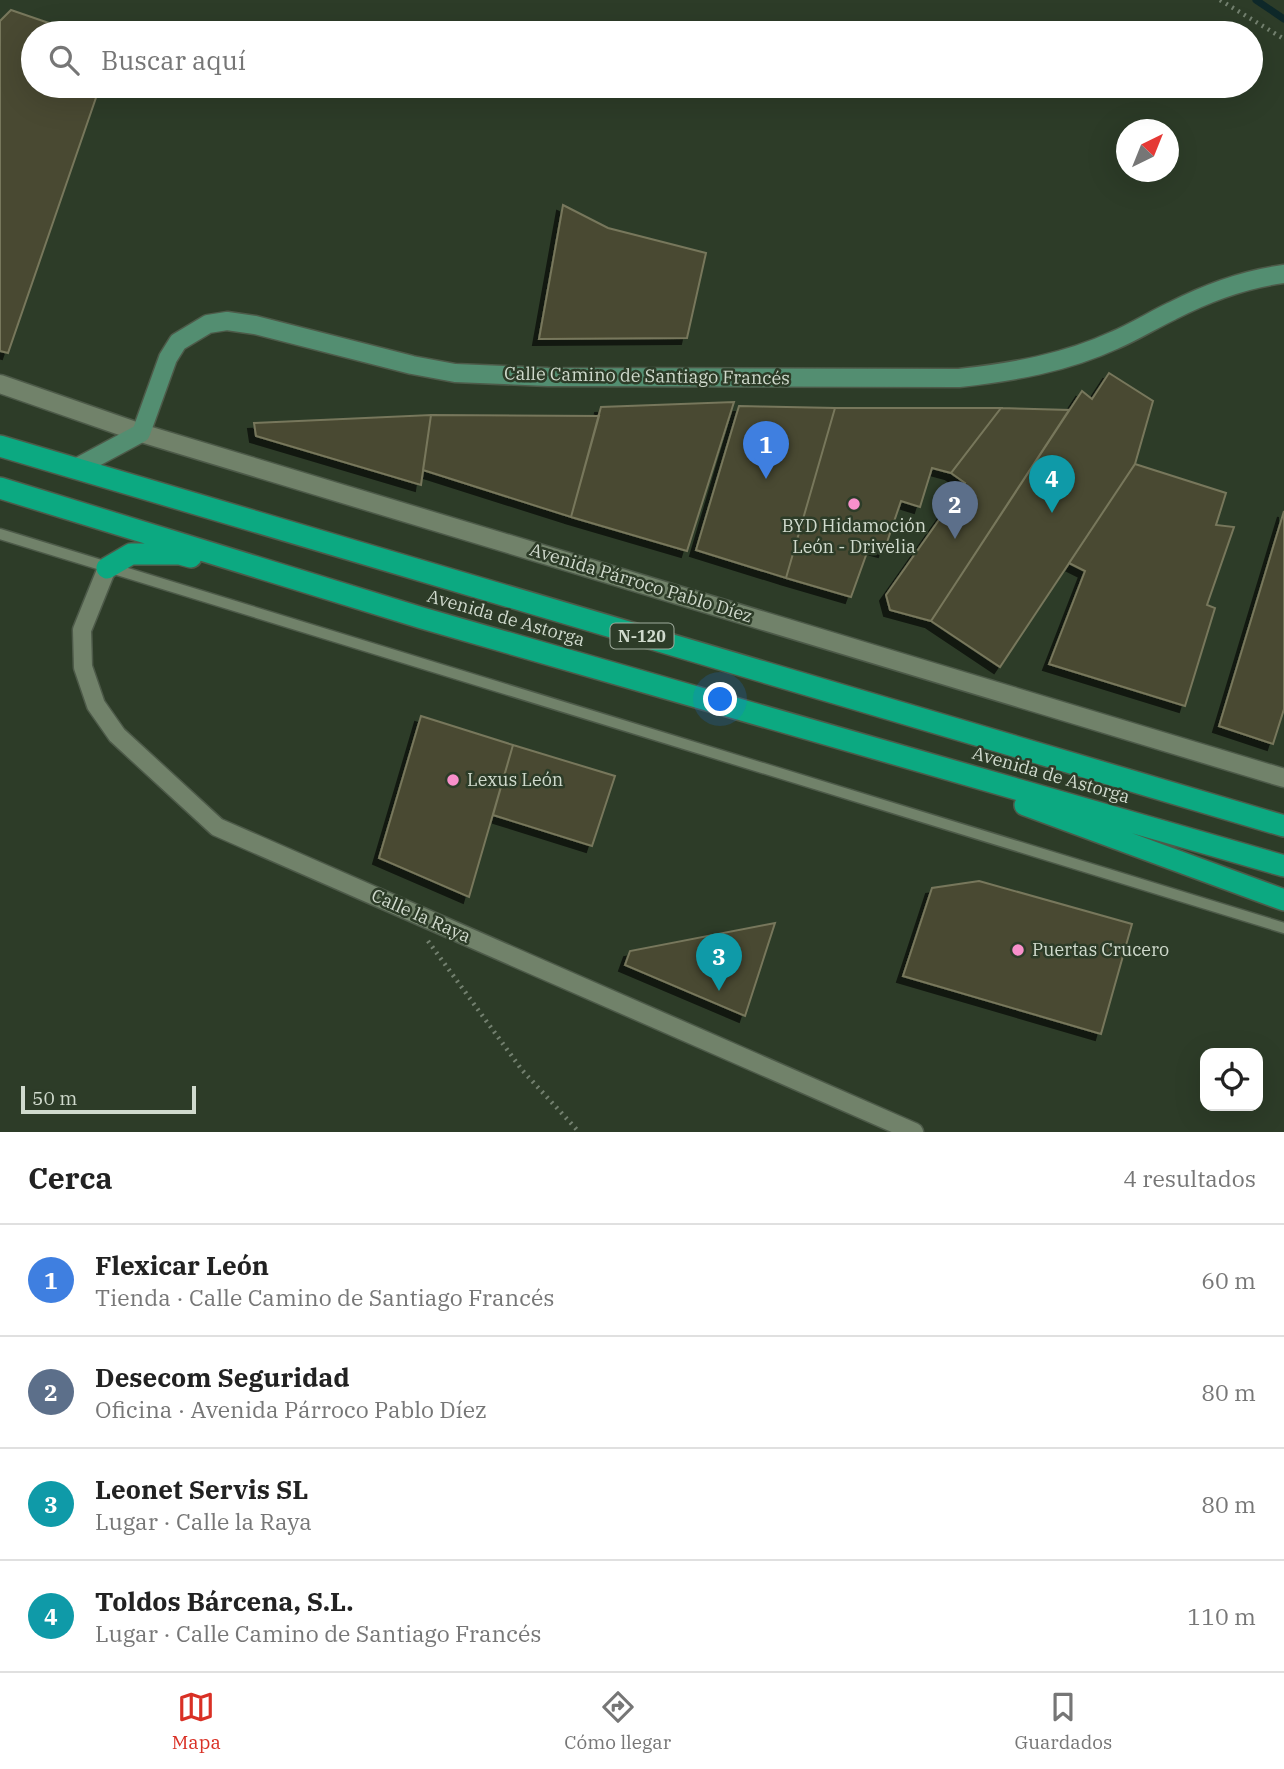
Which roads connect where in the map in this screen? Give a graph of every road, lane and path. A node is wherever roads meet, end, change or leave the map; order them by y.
1 (1220, 0) edge
2 (1254, 21) edge
3 (1263, 26) edge
4 (1284, 39) edge
5 (1284, 274) edge
6 (0, 384) edge
7 (141, 433) junction
8 (0, 446) edge
9 (74, 469) junction
10 (0, 488) edge
11 (0, 534) edge
12 (107, 568) junction
13 (422, 618) junction
14 (859, 744) junction
15 (1284, 778) edge
16 (1284, 826) edge
17 (1284, 866) edge
18 (1284, 900) edge
19 (1284, 928) edge
20 (428, 941) dead end
21 (579, 1132) edge
22 (914, 1132) edge

1 - 2 path
3 - 4 path
5 - 7 street, Calle Camino de Santiago Francés
6 - 7 street, Avenida Párroco Pablo Díez
7 - 9 street
7 - 15 street, Avenida Párroco Pablo Díez
8 - 9 highway, N-120
9 - 16 highway, N-120
10 - 13 highway, Avenida de Astorga / N-120
11 - 12 lane
12 - 13 highway
12 - 19 lane
12 - 22 street, Calle la Raya
13 - 14 highway, Avenida de Astorga / N-120
14 - 17 highway, Avenida de Astorga / N-120
14 - 18 highway
20 - 21 path

